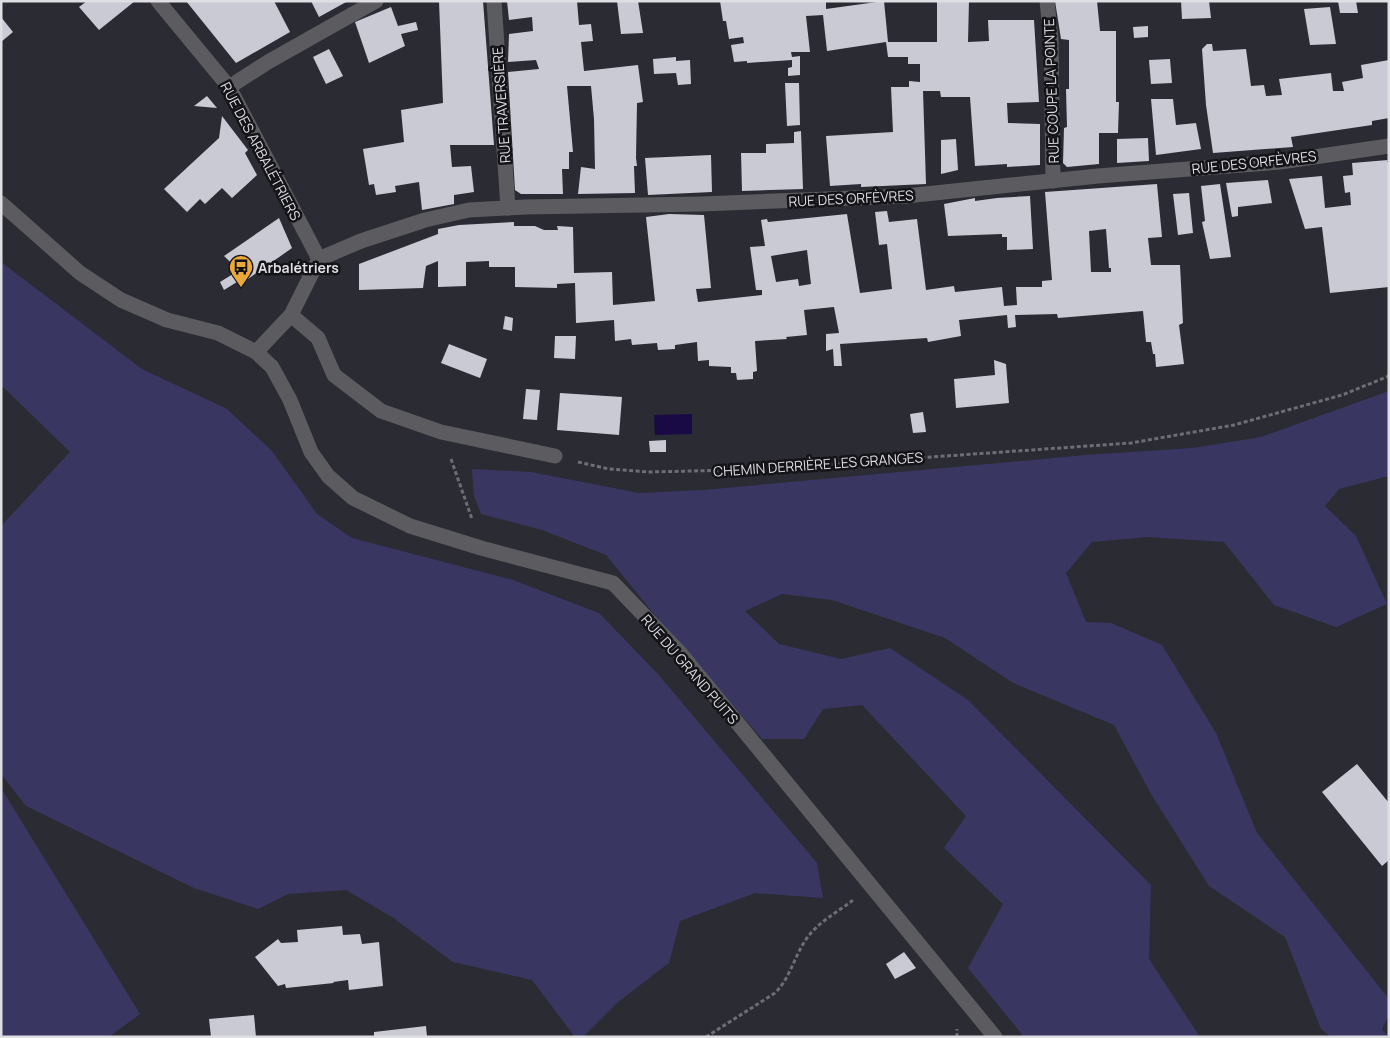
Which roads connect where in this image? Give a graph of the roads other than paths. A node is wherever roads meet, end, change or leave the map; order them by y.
1 (158, 1) edge
2 (376, 1) edge
3 (494, 1) edge
4 (1047, 1) edge
5 (229, 87) junction
6 (1389, 146) edge
7 (1053, 181) junction
8 (1, 203) edge
9 (508, 208) junction
10 (319, 258) junction
11 (291, 315) junction
12 (256, 352) junction
13 (555, 456) road end
14 (995, 1037) edge

1 - 5 street, RUE DES ARBALÉTRIERS
2 - 5 street
3 - 9 street, RUE TRAVERSIÈRE
4 - 7 street, RUE COUPE LA POINTE
5 - 10 street, RUE DES ARBALÉTRIERS
6 - 7 street, RUE DES ORFÈVRES
7 - 9 street, RUE DES ORFÈVRES
8 - 12 street, RUE DU GRAND PUITS
9 - 10 street, RUE DES ORFÈVRES
10 - 11 street
11 - 12 street
11 - 13 street
12 - 14 street, RUE DU GRAND PUITS

